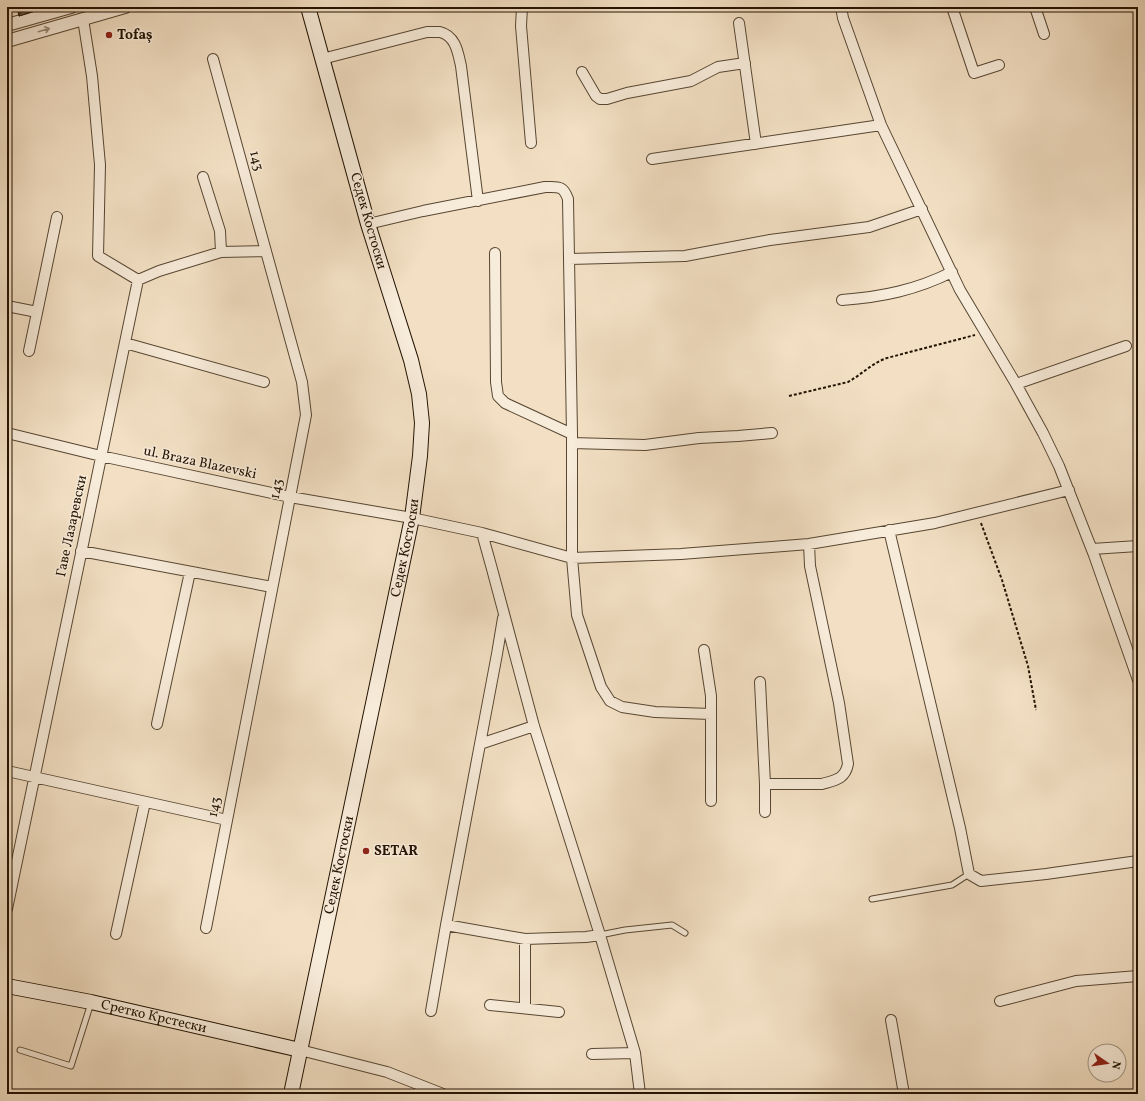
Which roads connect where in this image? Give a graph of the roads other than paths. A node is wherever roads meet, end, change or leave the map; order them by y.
1 (71, 7) edge
2 (125, 7) edge
3 (308, 7) edge
4 (522, 7) edge
5 (841, 7) edge
6 (952, 7) edge
7 (1035, 7) edge
8 (84, 19) junction
9 (739, 23) dead end
10 (7, 25) edge
11 (1044, 34) dead end
12 (7, 41) edge
13 (214, 59) dead end
14 (322, 59) junction
15 (745, 62) junction
16 (999, 65) dead end
17 (582, 72) dead end
18 (881, 125) junction
19 (531, 143) dead end
20 (756, 144) junction
21 (652, 159) dead end
22 (203, 177) dead end
23 (478, 201) junction
24 (922, 210) junction
25 (57, 217) dead end
26 (368, 224) junction
27 (266, 251) junction
28 (221, 252) junction
29 (495, 253) dead end
30 (569, 258) junction
31 (952, 272) junction
32 (138, 280) junction
33 (842, 300) dead end
34 (7, 306) edge
35 (37, 312) junction
36 (124, 343) junction
37 (1126, 346) dead end
38 (29, 351) dead end
39 (264, 382) dead end
40 (1016, 384) junction
41 (7, 433) edge
42 (772, 433) dead end
43 (572, 438) junction
44 (101, 456) junction
45 (1069, 490) junction
46 (290, 497) junction
47 (412, 518) junction
48 (889, 530) junction
49 (482, 533) junction
50 (809, 544) junction
51 (1138, 546) edge
52 (1092, 549) junction
53 (81, 551) junction
54 (572, 558) junction
55 (190, 572) junction
56 (272, 587) junction
57 (504, 614) junction
58 (704, 650) dead end
59 (497, 654) junction
60 (515, 656) junction
61 (1138, 680) edge
62 (760, 682) dead end
63 (710, 714) junction
64 (157, 724) dead end
65 (534, 726) junction
66 (480, 744) junction
67 (7, 771) edge
68 (34, 776) junction
69 (765, 784) junction
70 (711, 801) dead end
71 (144, 802) junction
72 (765, 812) dead end
73 (227, 820) junction
74 (1138, 861) edge
75 (969, 874) junction
76 (11, 875) edge
77 (872, 900) dead end
78 (7, 909) edge
79 (446, 925) junction
80 (206, 928) dead end
81 (685, 933) dead end
82 (116, 934) dead end
83 (600, 935) junction
84 (525, 939) junction
85 (1138, 976) edge
86 (7, 986) edge
87 (1000, 1001) dead end
88 (91, 1002) junction
89 (490, 1005) dead end
90 (526, 1008) junction
91 (431, 1011) dead end
92 (559, 1012) dead end
93 (891, 1020) dead end
94 (20, 1050) dead end
95 (300, 1050) junction
96 (635, 1053) junction
97 (592, 1054) dead end
98 (291, 1094) edge
99 (443, 1094) edge
100 (640, 1094) edge
101 (904, 1094) edge

1 - 10 street
2 - 8 street
3 - 14 main road, Седек Костоски
4 - 19 street
5 - 18 street
6 - 16 street
7 - 11 street
12 -> 8 street
8 - 32 street
9 - 15 street
13 - 27 street, 143
14 - 23 street
14 - 26 main road, Седек Костоски
15 - 17 street
15 - 20 street
18 - 20 street
18 - 24 street
20 - 21 street
22 - 28 street
23 - 26 street
23 - 30 street
24 - 30 street
24 - 31 street
25 - 35 street
26 - 47 main road, Седек Костоски
27 - 28 street
27 - 46 street, 143
28 - 32 street
29 - 43 street
30 - 43 street
31 - 33 street
31 - 40 street
32 - 36 street, Гаве Лазаревски
34 - 35 street
35 - 38 street
36 - 39 street
36 - 44 street, Гаве Лазаревски
37 - 40 street
40 - 45 street
41 - 44 street, ul. Braza Blazevski
42 - 43 street
43 - 54 street
44 - 46 street, ul. Braza Blazevski
44 - 53 street, Гаве Лазаревски
45 - 48 street, ul. Braza Blazevski
45 - 52 street
46 - 47 street, ul. Braza Blazevski
46 - 56 street, 143
47 - 49 street, ul. Braza Blazevski
47 - 95 main road, Седек Костоски
48 - 50 street, ul. Braza Blazevski
48 - 75 street
49 - 54 street, ul. Braza Blazevski
49 - 57 street
50 - 54 street, ul. Braza Blazevski
50 - 69 street
51 - 52 street
52 - 61 street
53 - 55 street
53 - 68 street, Гаве Лазаревски
54 - 63 street
55 - 56 street
55 - 64 street
56 - 73 street, 143
57 - 59 street
57 - 60 street
58 - 63 street
59 - 60 street
59 - 66 street
60 - 65 street
62 - 69 street
63 - 70 street
65 - 66 street
65 - 83 street
66 - 79 street
67 - 68 street
68 - 71 street
68 - 76 street, Гаве Лазаревски
69 - 72 street
71 - 73 street
71 - 82 street
73 - 80 street, 143
74 - 75 street
75 - 77 lane
76 - 78 street, Гаве Лазаревски
79 - 84 street
79 - 91 street
81 - 83 lane
83 - 84 street
83 - 96 street
84 - 90 street
85 - 87 street
86 - 88 main road, Сретко Крстески
88 - 94 lane
88 - 95 main road, Сретко Крстески
89 - 90 street
90 - 92 street
93 - 101 street
95 - 98 main road, Седек Костоски
95 - 99 street
96 - 97 street
96 - 100 street

